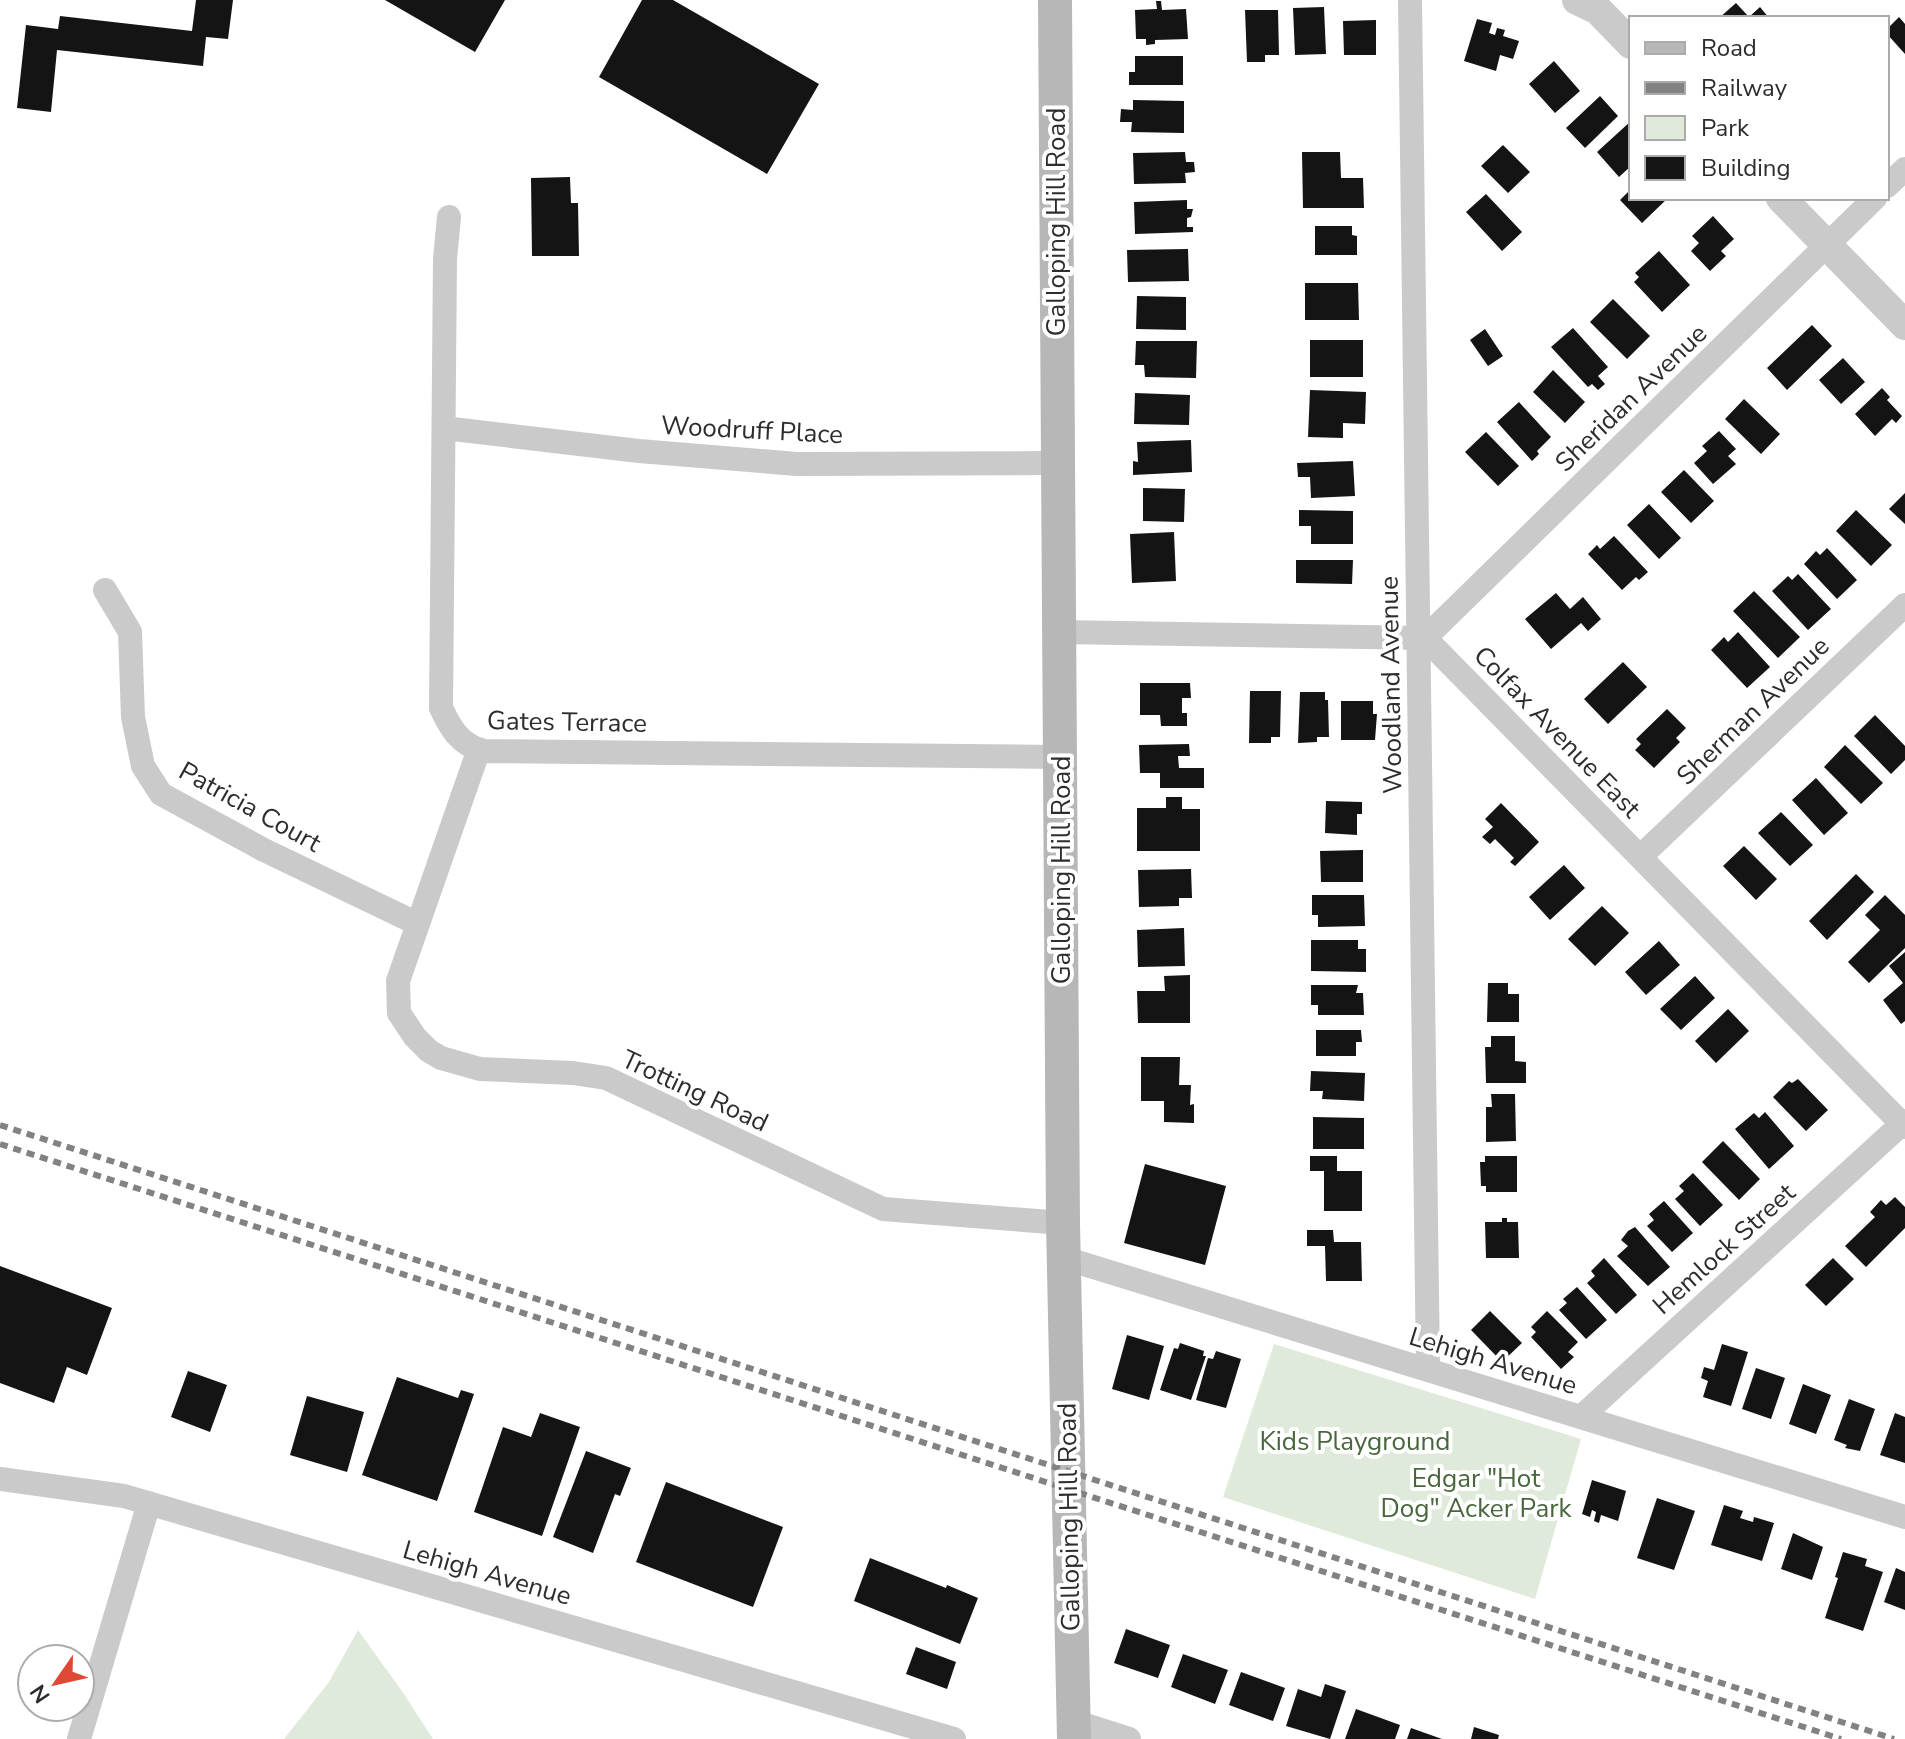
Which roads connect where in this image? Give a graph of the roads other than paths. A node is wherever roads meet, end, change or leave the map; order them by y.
1 (1055, 0) edge
2 (1410, 0) edge
3 (1577, 0) edge
4 (1629, 42) edge
5 (1905, 169) edge
6 (1889, 184) edge
7 (1783, 200) edge
8 (1873, 200) edge
9 (449, 217) dead end
10 (1828, 245) junction
11 (1905, 325) edge
12 (444, 428) junction
13 (1058, 463) junction
14 (105, 590) dead end
15 (1905, 605) edge
16 (1059, 632) junction
17 (1422, 638) junction
18 (479, 749) junction
19 (1060, 757) junction
20 (1640, 857) junction
21 (418, 924) junction
22 (1904, 1124) edge
23 (1063, 1223) junction
24 (1064, 1258) junction
25 (1428, 1370) junction
26 (1581, 1417) junction
27 (0, 1479) edge
28 (149, 1503) junction
29 (1905, 1517) edge
30 (1073, 1730) edge
31 (79, 1739) edge
32 (954, 1739) edge
33 (1129, 1739) edge

1 - 13 main road, Galloping Hill Road
2 - 17 street, Woodland Avenue
3 - 4 street
5 - 6 street
7 - 10 street
8 - 10 street, Sheridan Avenue
9 - 12 street, Gates Terrace
10 - 11 street
10 - 17 street, Sheridan Avenue
12 - 13 street, Woodruff Place
12 - 18 street, Gates Terrace
13 - 16 main road, Galloping Hill Road
14 - 21 street, Patricia Court
15 - 20 street, Sherman Avenue
16 - 17 street
16 - 19 main road, Galloping Hill Road
17 - 20 street, Colfax Avenue East
17 - 25 street, Woodland Avenue
18 - 19 street, Gates Terrace
18 - 21 street, Trotting Road
19 - 23 main road, Galloping Hill Road
20 - 22 street, Colfax Avenue East
21 - 23 street, Trotting Road
22 - 26 street, Hemlock Street
23 - 24 main road, Galloping Hill Road
24 - 25 street, Lehigh Avenue
24 - 30 main road, Galloping Hill Road
25 - 26 street, Lehigh Avenue
26 - 29 street, Lehigh Avenue
27 - 28 street, Lehigh Avenue
28 - 31 street
28 - 32 street, Lehigh Avenue
30 - 33 street

